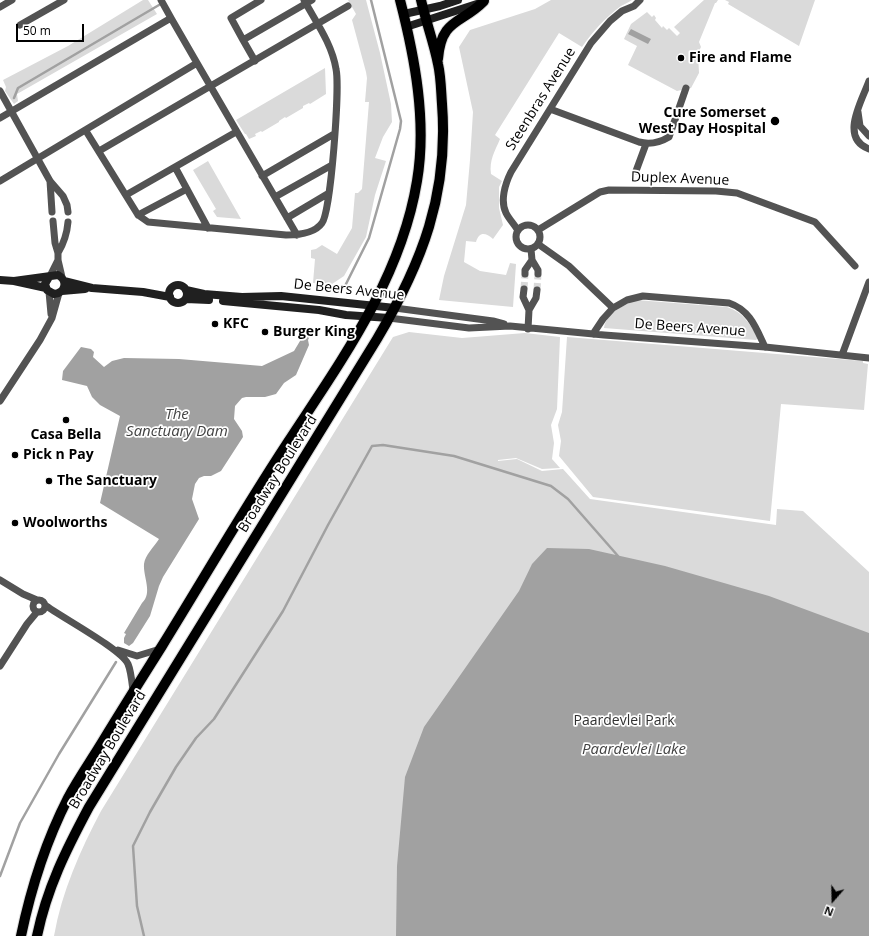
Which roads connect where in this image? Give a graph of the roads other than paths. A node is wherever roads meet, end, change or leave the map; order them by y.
1 (12, 0) edge
2 (64, 0) edge
3 (161, 0) edge
4 (262, 0) edge
5 (400, 0) edge
6 (458, 0) edge
7 (640, 0) edge
8 (308, 1) edge
9 (486, 1) edge
10 (52, 3) edge
11 (422, 5) edge
12 (348, 6) dead end
13 (0, 7) edge
14 (404, 14) junction
15 (171, 18) junction
16 (426, 20) junction
17 (318, 24) junction
18 (20, 25) dead end
19 (406, 27) junction
20 (243, 40) junction
21 (255, 61) junction
22 (197, 63) junction
23 (438, 64) junction
24 (869, 81) edge
25 (210, 86) junction
26 (686, 88) dead end
27 (0, 91) edge
28 (550, 109) junction
29 (858, 110) junction
30 (11, 112) junction
31 (0, 118) edge
32 (86, 131) junction
33 (236, 132) junction
34 (334, 134) junction
35 (869, 136) edge
36 (646, 144) junction
37 (869, 149) edge
38 (99, 151) junction
39 (38, 159) junction
40 (332, 165) junction
41 (175, 167) junction
42 (636, 171) dead end
43 (262, 176) junction
44 (0, 181) edge
45 (50, 181) junction
46 (187, 189) junction
47 (329, 193) junction
48 (126, 195) junction
49 (275, 198) junction
50 (52, 212) dead end
51 (68, 212) dead end
52 (138, 215) junction
53 (287, 218) junction
54 (53, 222) dead end
55 (68, 222) dead end
56 (208, 228) junction
57 (518, 229) junction
58 (538, 230) junction
59 (297, 235) junction
60 (538, 244) junction
61 (531, 249) junction
62 (58, 257) junction
63 (532, 260) junction
64 (856, 266) dead end
65 (525, 274) tunnel mouth
66 (538, 274) tunnel mouth
67 (49, 276) junction
68 (63, 279) junction
69 (0, 280) edge
70 (14, 281) junction
71 (869, 282) edge
72 (92, 288) junction
73 (172, 288) junction
74 (524, 289) tunnel mouth
75 (48, 290) junction
76 (186, 290) junction
77 (537, 290) tunnel mouth
78 (61, 292) junction
79 (143, 292) junction
80 (170, 297) junction
81 (186, 299) junction
82 (372, 305) junction
83 (395, 308) junction
84 (613, 308) junction
85 (529, 310) junction
86 (367, 317) junction
87 (52, 318) junction
88 (389, 318) junction
89 (510, 326) junction
90 (528, 329) junction
91 (593, 334) junction
92 (765, 347) junction
93 (842, 355) junction
94 (869, 358) edge
95 (0, 401) edge
96 (0, 580) edge
97 (38, 607) junction
98 (112, 648) junction
99 (160, 650) junction
100 (0, 666) edge
101 (133, 691) junction
102 (21, 936) edge
103 (37, 936) edge

1 - 13 street
2 - 10 street
3 - 15 street
4 - 20 street
5 - 14 main road, Broadway Boulevard
6 - 11 street
7 - 28 street, Steenbras Avenue
8 - 17 street
8 - 20 street
9 - 16 street
9 - 23 main road
10 - 18 street
11 - 14 street
11 - 16 main road, Broadway Boulevard
12 - 17 street
14 - 19 main road, Broadway Boulevard
15 - 22 street
15 - 30 street
16 - 19 street
16 - 23 main road, Broadway Boulevard
17 - 21 street
17 - 34 street
19 - 82 main road, Broadway Boulevard
20 - 21 street
21 - 25 street
22 - 25 street
22 - 32 street
23 - 83 main road, Broadway Boulevard
24 - 29 street
25 - 33 street
25 - 38 street
26 - 36 street
27 - 30 street
28 - 36 street
28 - 57 street, Steenbras Avenue
29 - 35 street
29 - 37 street
30 - 31 street
30 - 39 street
32 - 38 street
32 - 39 street
33 - 41 street
33 - 43 street
34 - 40 street
34 - 43 street
36 - 42 street
38 - 48 street
39 - 44 street
39 - 45 street
40 - 47 street
40 - 49 street
41 - 46 street
41 - 48 street
43 - 49 street
45 - 50 street
45 - 51 street
46 - 52 street
46 - 56 street
47 - 53 street
47 - 59 street
48 - 52 street
49 - 53 street
52 - 56 street
53 - 59 street
54 - 62 street
55 - 62 street
56 - 59 street
57 - 58 street
57 - 61 street
58 - 60 street
58 - 64 street, Duplex Avenue
60 - 61 street
60 - 84 street
61 - 63 street
62 - 67 street
62 - 68 street
63 - 65 street
63 - 66 street
67 - 68 street
67 - 70 street
67 - 75 street
68 - 72 street
68 - 78 street
69 - 70 street
70 - 75 street
71 - 93 street
72 - 78 street
72 - 79 street
73 - 76 street
73 - 79 street
73 - 80 street
74 - 85 street
75 - 78 street
75 - 87 street
76 - 81 street
76 - 82 street, De Beers Avenue
77 - 85 street
78 - 87 street
79 - 80 street
80 - 81 street
81 - 86 street, De Beers Avenue
82 - 83 street, De Beers Avenue
82 - 86 main road, Broadway Boulevard
83 - 88 main road, Broadway Boulevard
83 - 89 street, De Beers Avenue
84 - 91 street
84 - 92 street
85 - 90 street
86 - 88 street, De Beers Avenue
86 - 99 main road, Broadway Boulevard
87 - 95 street
88 - 89 street, De Beers Avenue
88 - 103 main road, Broadway Boulevard
89 - 90 street, De Beers Avenue
90 - 91 street, De Beers Avenue
91 - 92 street, De Beers Avenue
92 - 93 street, De Beers Avenue
93 - 94 street, De Beers Avenue
96 - 97 street
97 - 98 street
97 - 100 street
98 - 99 street
98 - 101 street
99 - 101 main road, Broadway Boulevard
101 - 102 main road, Broadway Boulevard

